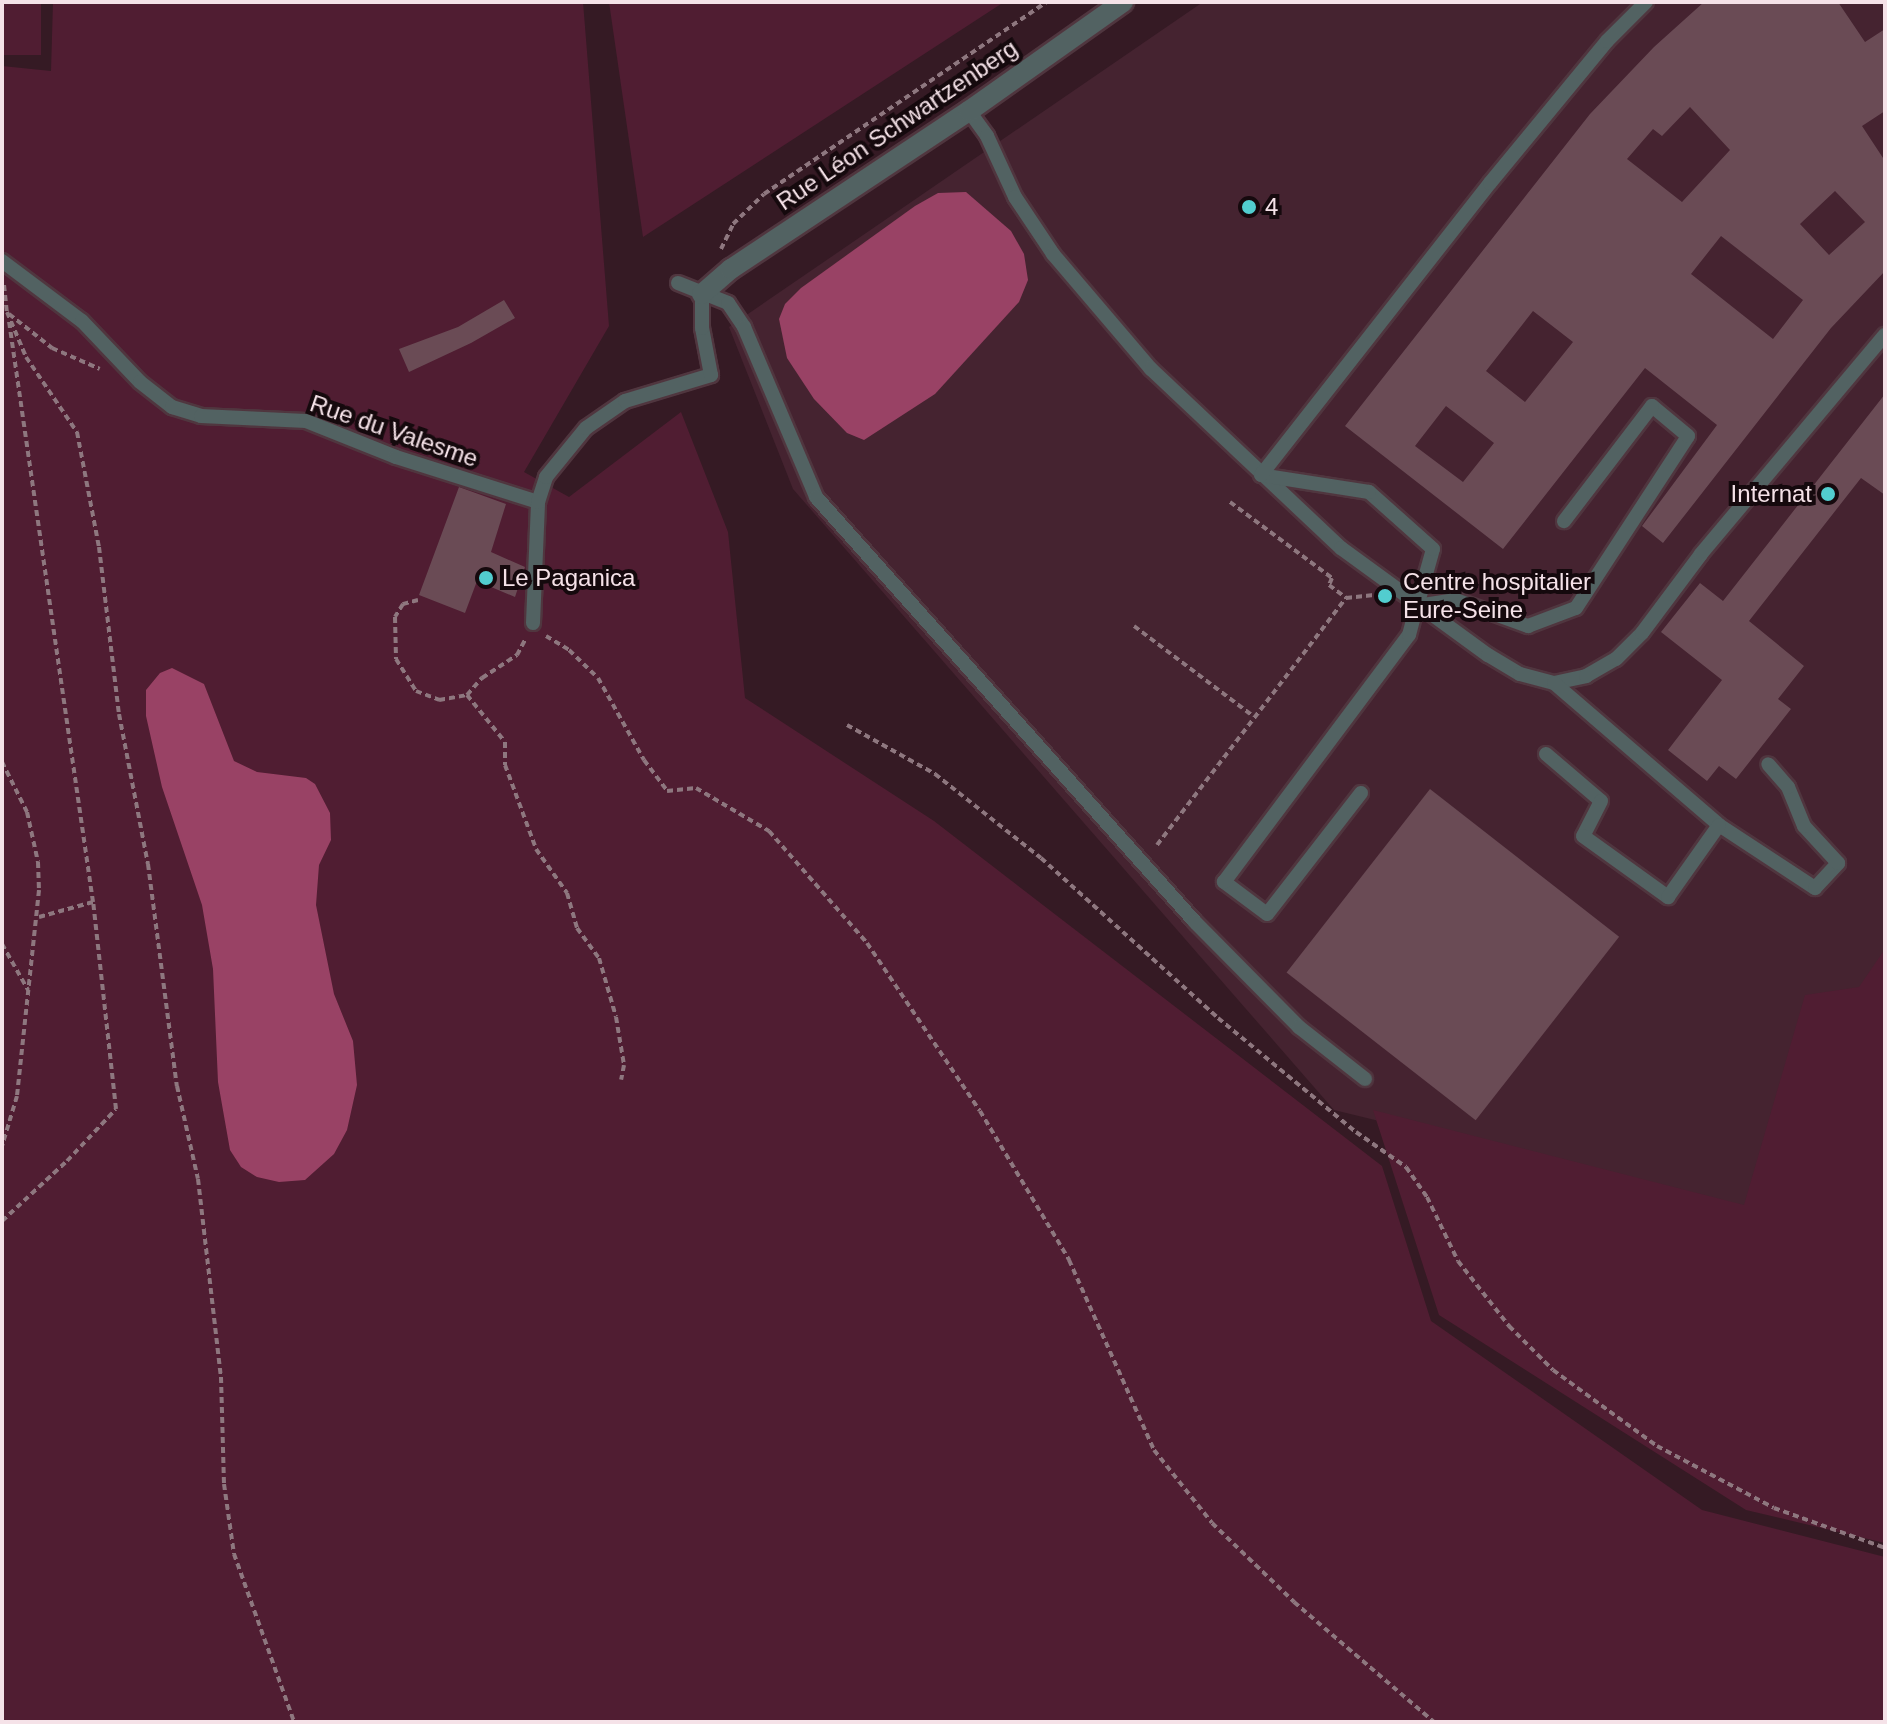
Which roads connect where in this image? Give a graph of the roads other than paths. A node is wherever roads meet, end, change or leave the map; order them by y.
1 (1123, 2) edge
2 (1646, 2) edge
3 (969, 111) junction
4 (3, 268) edge
5 (678, 283) dead end
6 (702, 294) junction
7 (1885, 335) edge
8 (1261, 475) junction
9 (538, 502) junction
10 (1564, 521) dead end
11 (1417, 606) junction
12 (533, 623) road end
13 (1554, 683) junction
14 (1546, 754) dead end
15 (1768, 764) dead end
16 (1361, 793) dead end
17 (1719, 825) junction
18 (1365, 1079) dead end

1 - 3 street, Rue Léon Schwartzenberg
2 - 8 lane
3 - 6 street, Rue Léon Schwartzenberg
3 - 8 lane
4 - 9 lane, Rue du Valesme
5 - 6 lane
6 - 9 lane
6 - 18 lane
7 - 13 lane
8 - 11 lane
8 - 11 lane
9 - 12 lane
10 - 11 lane
11 - 13 lane
11 - 16 lane
13 - 17 lane
14 - 17 lane
15 - 17 lane

